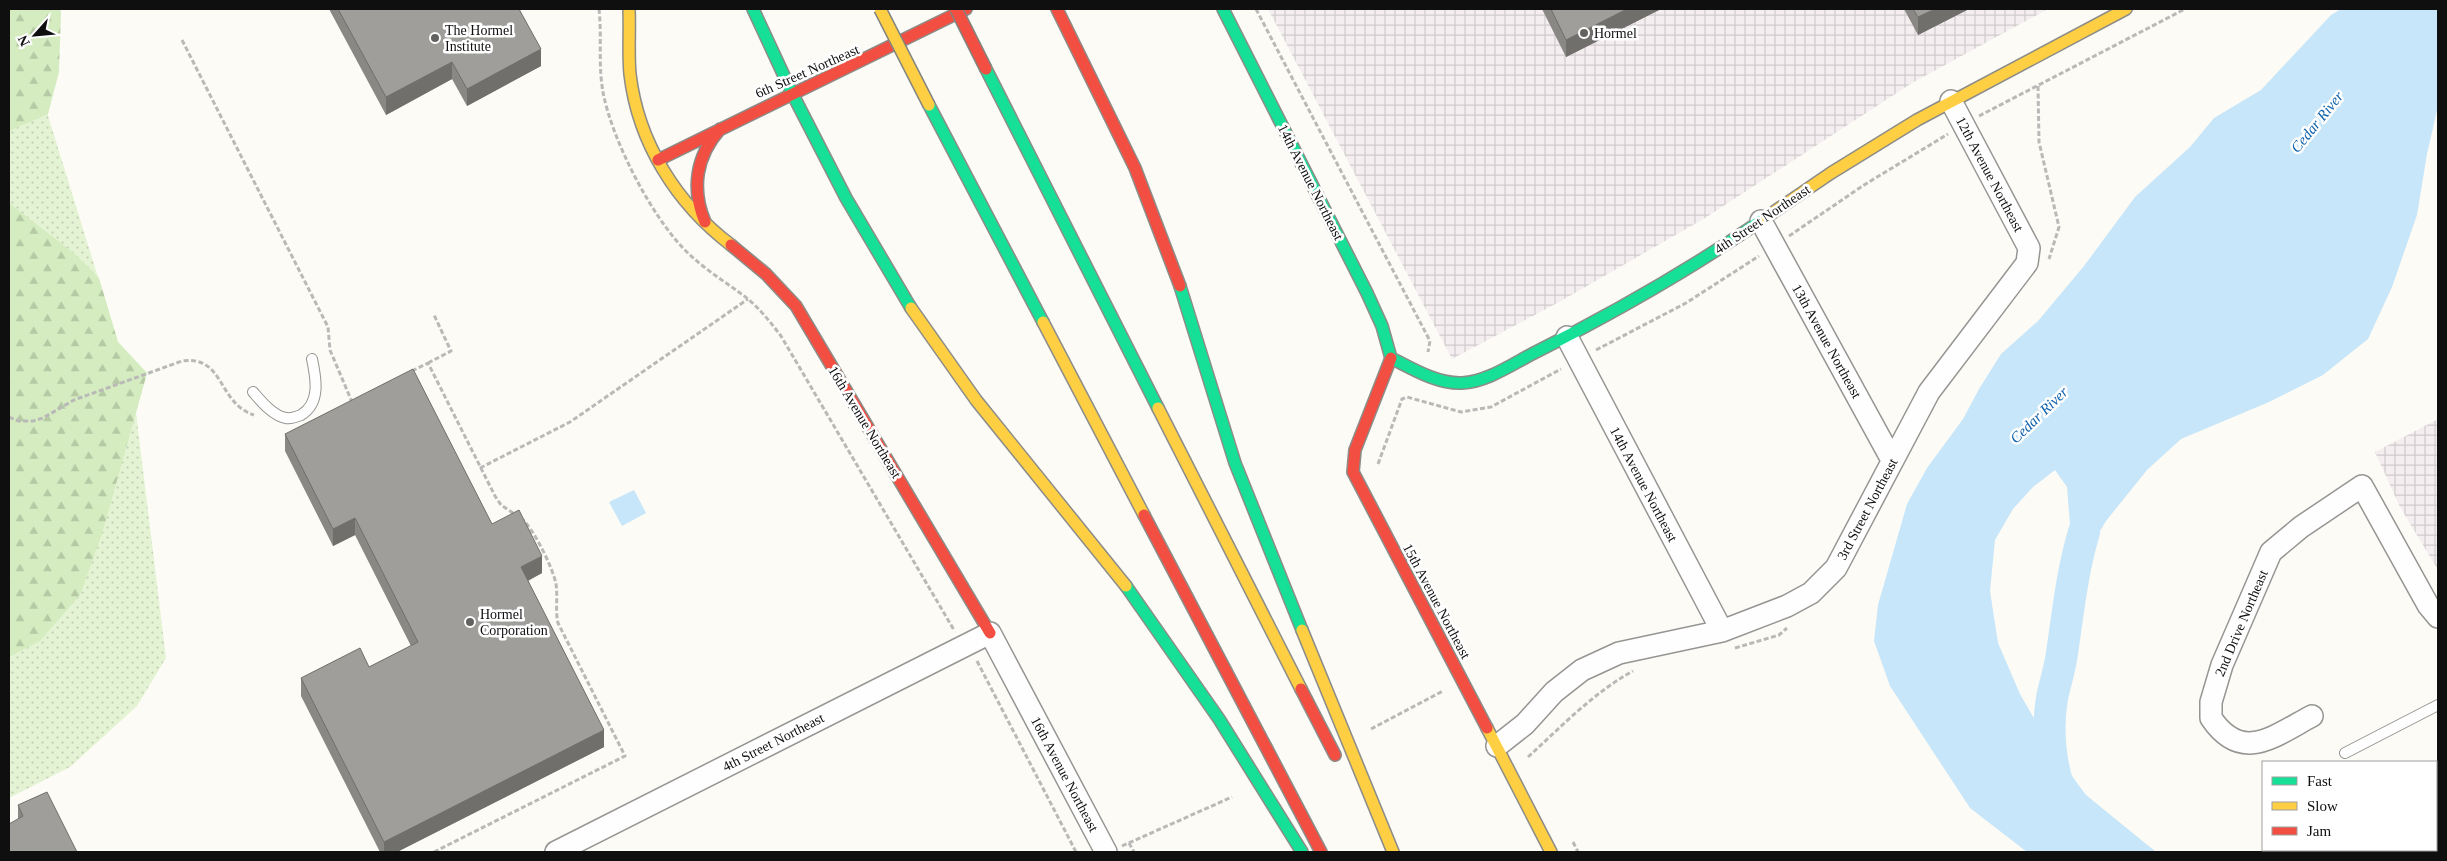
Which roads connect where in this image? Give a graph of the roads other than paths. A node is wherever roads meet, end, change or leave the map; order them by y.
1 (629, 9) edge
2 (754, 9) edge
3 (880, 9) edge
4 (956, 9) edge
5 (966, 9) edge
6 (1057, 9) edge
7 (1224, 9) edge
8 (2126, 9) edge
9 (792, 93) junction
10 (1951, 101) junction
11 (724, 125) junction
12 (658, 160) junction
13 (1762, 222) junction
14 (707, 226) junction
15 (2029, 248) joint
16 (1567, 337) junction
17 (1391, 358) junction
18 (312, 359) dead end
19 (253, 392) dead end
20 (1892, 460) junction
21 (2438, 617) edge
22 (990, 632) junction
23 (1727, 640) junction
24 (2438, 705) edge
25 (2312, 716) dead end
26 (1497, 746) junction
27 (2345, 753) dead end
28 (1339, 764) dead end
29 (1362, 808) dead end
30 (556, 852) edge
31 (1106, 852) edge
32 (1302, 852) edge
33 (1321, 852) edge
34 (1385, 852) edge
35 (1392, 852) edge
36 (1551, 852) edge

1 - 12 main road, 16th Avenue Northeast
2 - 9 main road
3 - 33 main road, bridge
4 - 28 main road, bridge
5 - 9 main road, 6th Street Northeast
6 - 35 main road
7 - 17 main road, 14th Avenue Northeast
8 - 10 main road, 4th Street Northeast
9 - 11 main road, 6th Street Northeast
9 - 32 main road
10 - 13 main road, 4th Street Northeast
10 - 15 street, 12th Avenue Northeast
11 - 12 main road, 6th Street Northeast
11 - 14 main road
12 - 14 main road, 16th Avenue Northeast
13 - 16 main road, 4th Street Northeast
13 - 20 street, 13th Avenue Northeast
14 - 22 main road, 16th Avenue Northeast
15 - 20 street, 3rd Street Northeast
16 - 17 main road, 4th Street Northeast
16 - 23 street, 14th Avenue Northeast
17 - 26 main road, 15th Avenue Northeast
18 - 19 lane
20 - 23 street, 3rd Street Northeast
21 - 25 street, 2nd Drive Northeast
22 - 30 street, 4th Street Northeast
22 - 31 street, 16th Avenue Northeast
23 - 26 street, 3rd Street Northeast
24 - 27 lane
26 - 36 main road, 15th Avenue Northeast
29 - 34 main road

